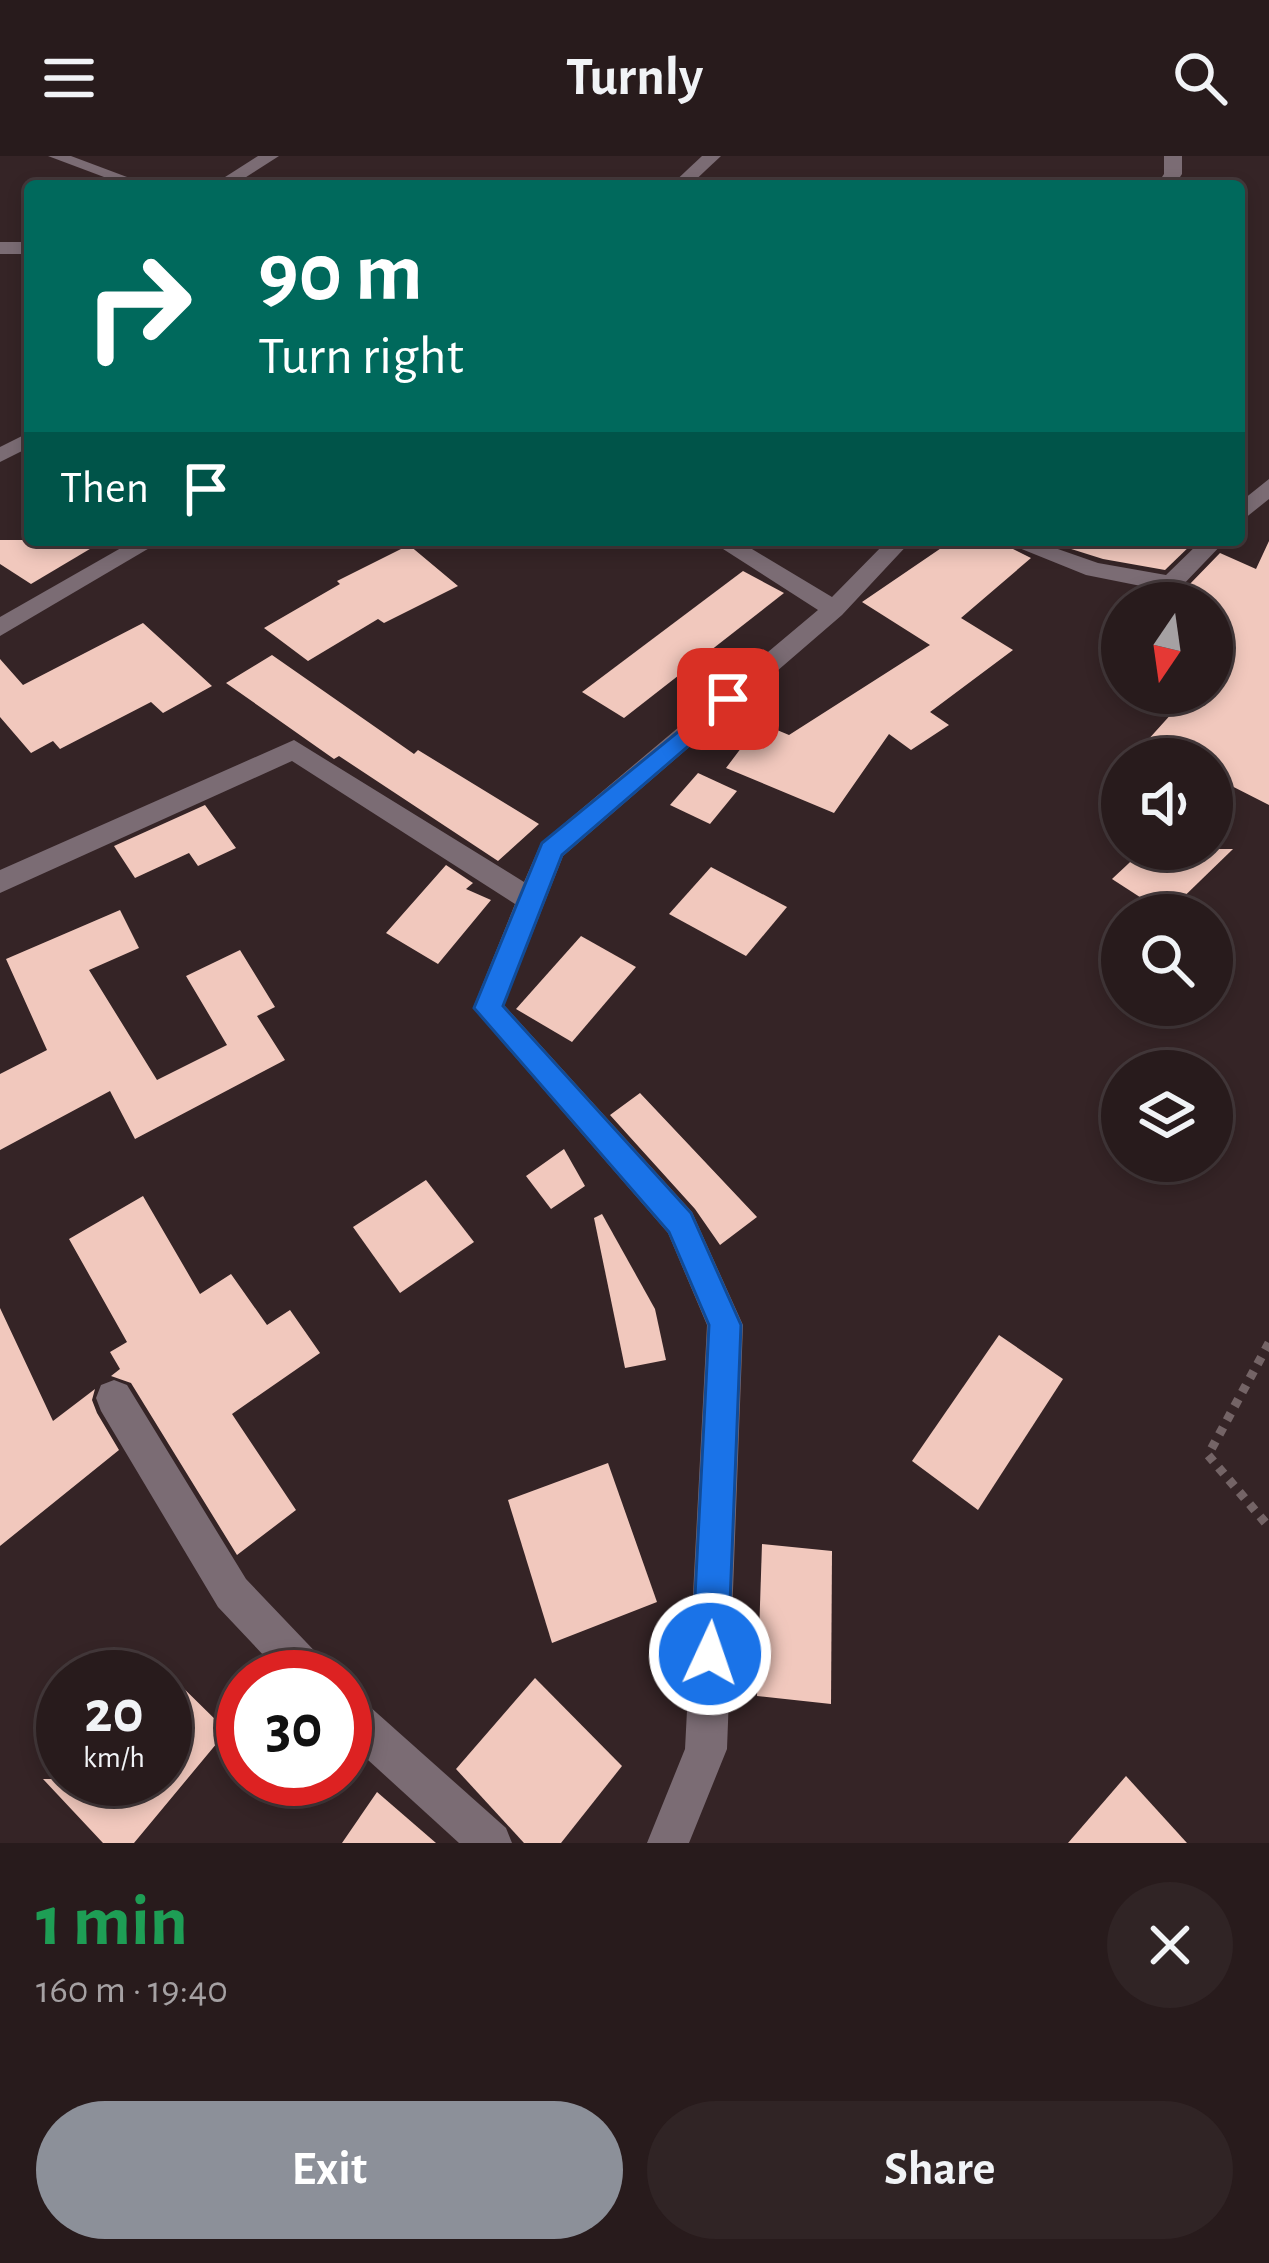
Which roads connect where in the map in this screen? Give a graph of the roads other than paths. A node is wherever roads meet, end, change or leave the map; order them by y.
1 (56, 156) edge
2 (270, 156) edge
3 (712, 156) edge
4 (126, 180) edge
5 (230, 180) edge
6 (686, 180) edge
7 (1269, 486) edge
8 (1245, 510) edge
9 (142, 546) edge
10 (730, 546) edge
11 (895, 546) edge
12 (1027, 546) edge
13 (1209, 546) edge
14 (833, 609) junction
15 (0, 628) edge
16 (0, 882) edge
17 (531, 900) junction
18 (114, 1398) dead end
19 (286, 1650) edge
20 (372, 1735) edge
21 (491, 1843) edge
22 (668, 1843) edge

1 - 4 lane
2 - 5 street
3 - 6 street
7 - 8 street
9 - 15 street
10 - 14 street
11 - 14 street
12 - 13 street
14 - 17 street
16 - 17 street
17 - 22 street
18 - 19 street
20 - 21 street

